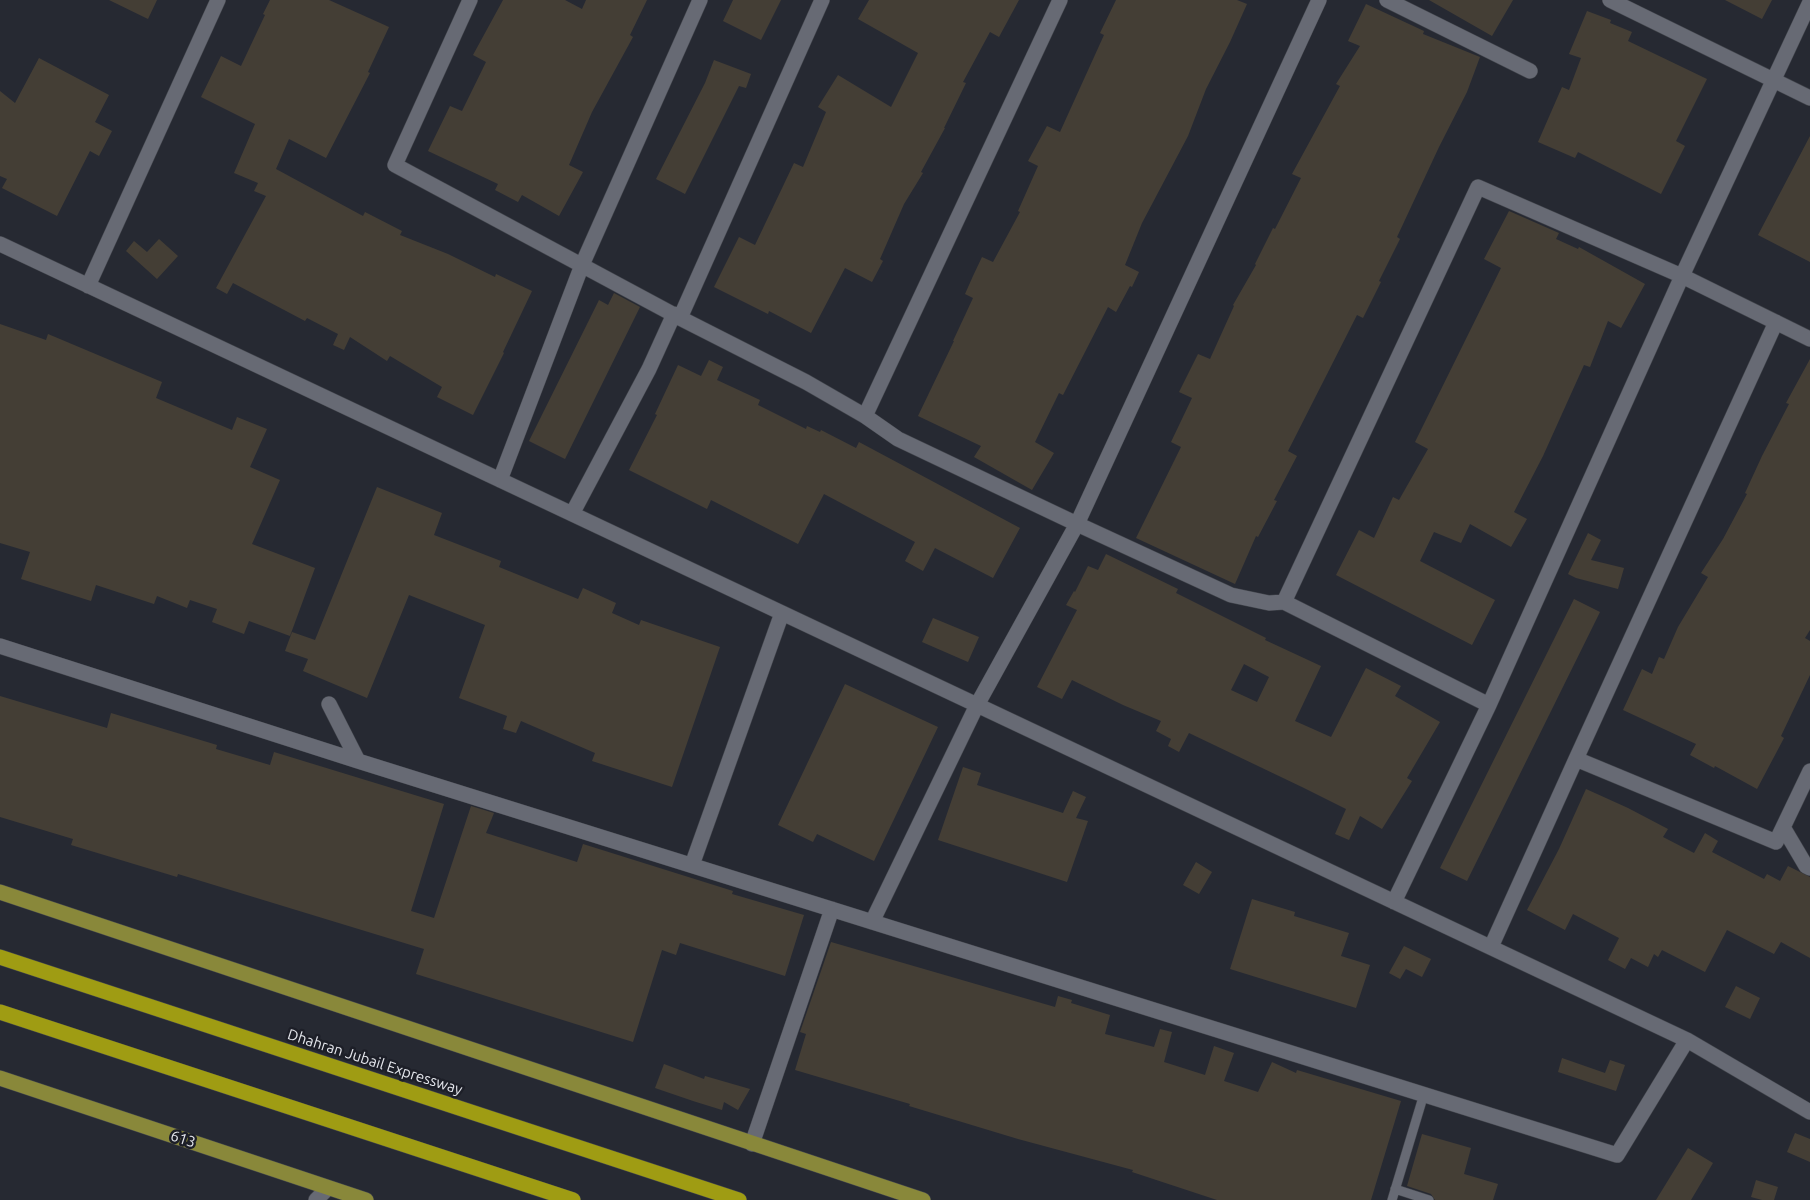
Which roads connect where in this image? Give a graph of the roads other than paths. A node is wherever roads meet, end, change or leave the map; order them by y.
1 (218, 0) edge
2 (470, 0) edge
3 (700, 0) edge
4 (822, 0) edge
5 (1060, 0) edge
6 (1319, 0) edge
7 (1387, 0) edge
8 (1610, 0) edge
9 (1810, 2) edge
10 (1530, 71) dead end
11 (1774, 80) junction
12 (1810, 98) edge
13 (0, 244) edge
14 (582, 265) junction
15 (1682, 276) junction
16 (88, 286) junction
17 (677, 316) junction
18 (1776, 322) junction
19 (1810, 339) edge
20 (865, 416) junction
21 (500, 480) junction
22 (572, 514) junction
23 (1077, 524) junction
24 (1284, 602) junction
25 (782, 613) junction
26 (0, 646) edge
27 (329, 704) dead end
28 (977, 705) junction
29 (1489, 705) junction
30 (1576, 759) junction
31 (358, 761) junction
32 (1810, 771) edge
33 (1783, 827) junction
34 (692, 865) junction
35 (1810, 868) edge
36 (0, 892) edge
37 (1394, 902) junction
38 (832, 909) junction
39 (872, 922) junction
40 (1497, 945) junction
41 (0, 955) edge
42 (0, 1012) edge
43 (1687, 1040) junction
44 (0, 1078) edge
45 (1424, 1094) junction
46 (1810, 1112) edge
47 (752, 1144) junction
48 (328, 1188) junction
49 (1395, 1189) junction
50 (316, 1200) edge
51 (366, 1200) edge
52 (574, 1200) edge
53 (739, 1200) edge
54 (923, 1200) edge
55 (1392, 1200) edge
56 (1428, 1200) edge

1 - 16 street
2 - 14 street
3 - 14 street
4 - 17 street
5 - 20 street
6 - 23 street
7 - 10 street
8 - 11 street
9 - 11 street
11 - 12 street
11 - 15 street
13 - 16 street
14 - 17 street
14 - 21 street
15 - 18 street
15 - 24 street
15 - 29 street
16 - 21 street
17 - 20 street
17 - 22 street
18 - 19 street
18 - 30 street
20 - 23 street
21 - 22 street
22 - 25 street
23 - 24 street
23 - 28 street
24 - 29 street
25 - 28 street
25 - 34 street
26 - 31 street
27 - 31 street
28 - 37 street
28 - 39 street
29 - 37 street
30 - 33 street
30 - 40 street
31 - 34 street
32 - 33 street
33 - 35 street
34 - 38 street
36 - 47 main road
37 - 40 street
38 - 39 street
38 - 47 street
39 - 45 street
40 - 43 street
41 - 53 highway, Dhahran Jubail Expressway
42 - 52 highway
43 - 45 street
43 - 46 street
44 - 48 main road, 613
45 - 49 lane
47 - 54 main road
48 - 50 street
48 - 51 main road, 613
49 - 55 lane
49 - 56 lane

